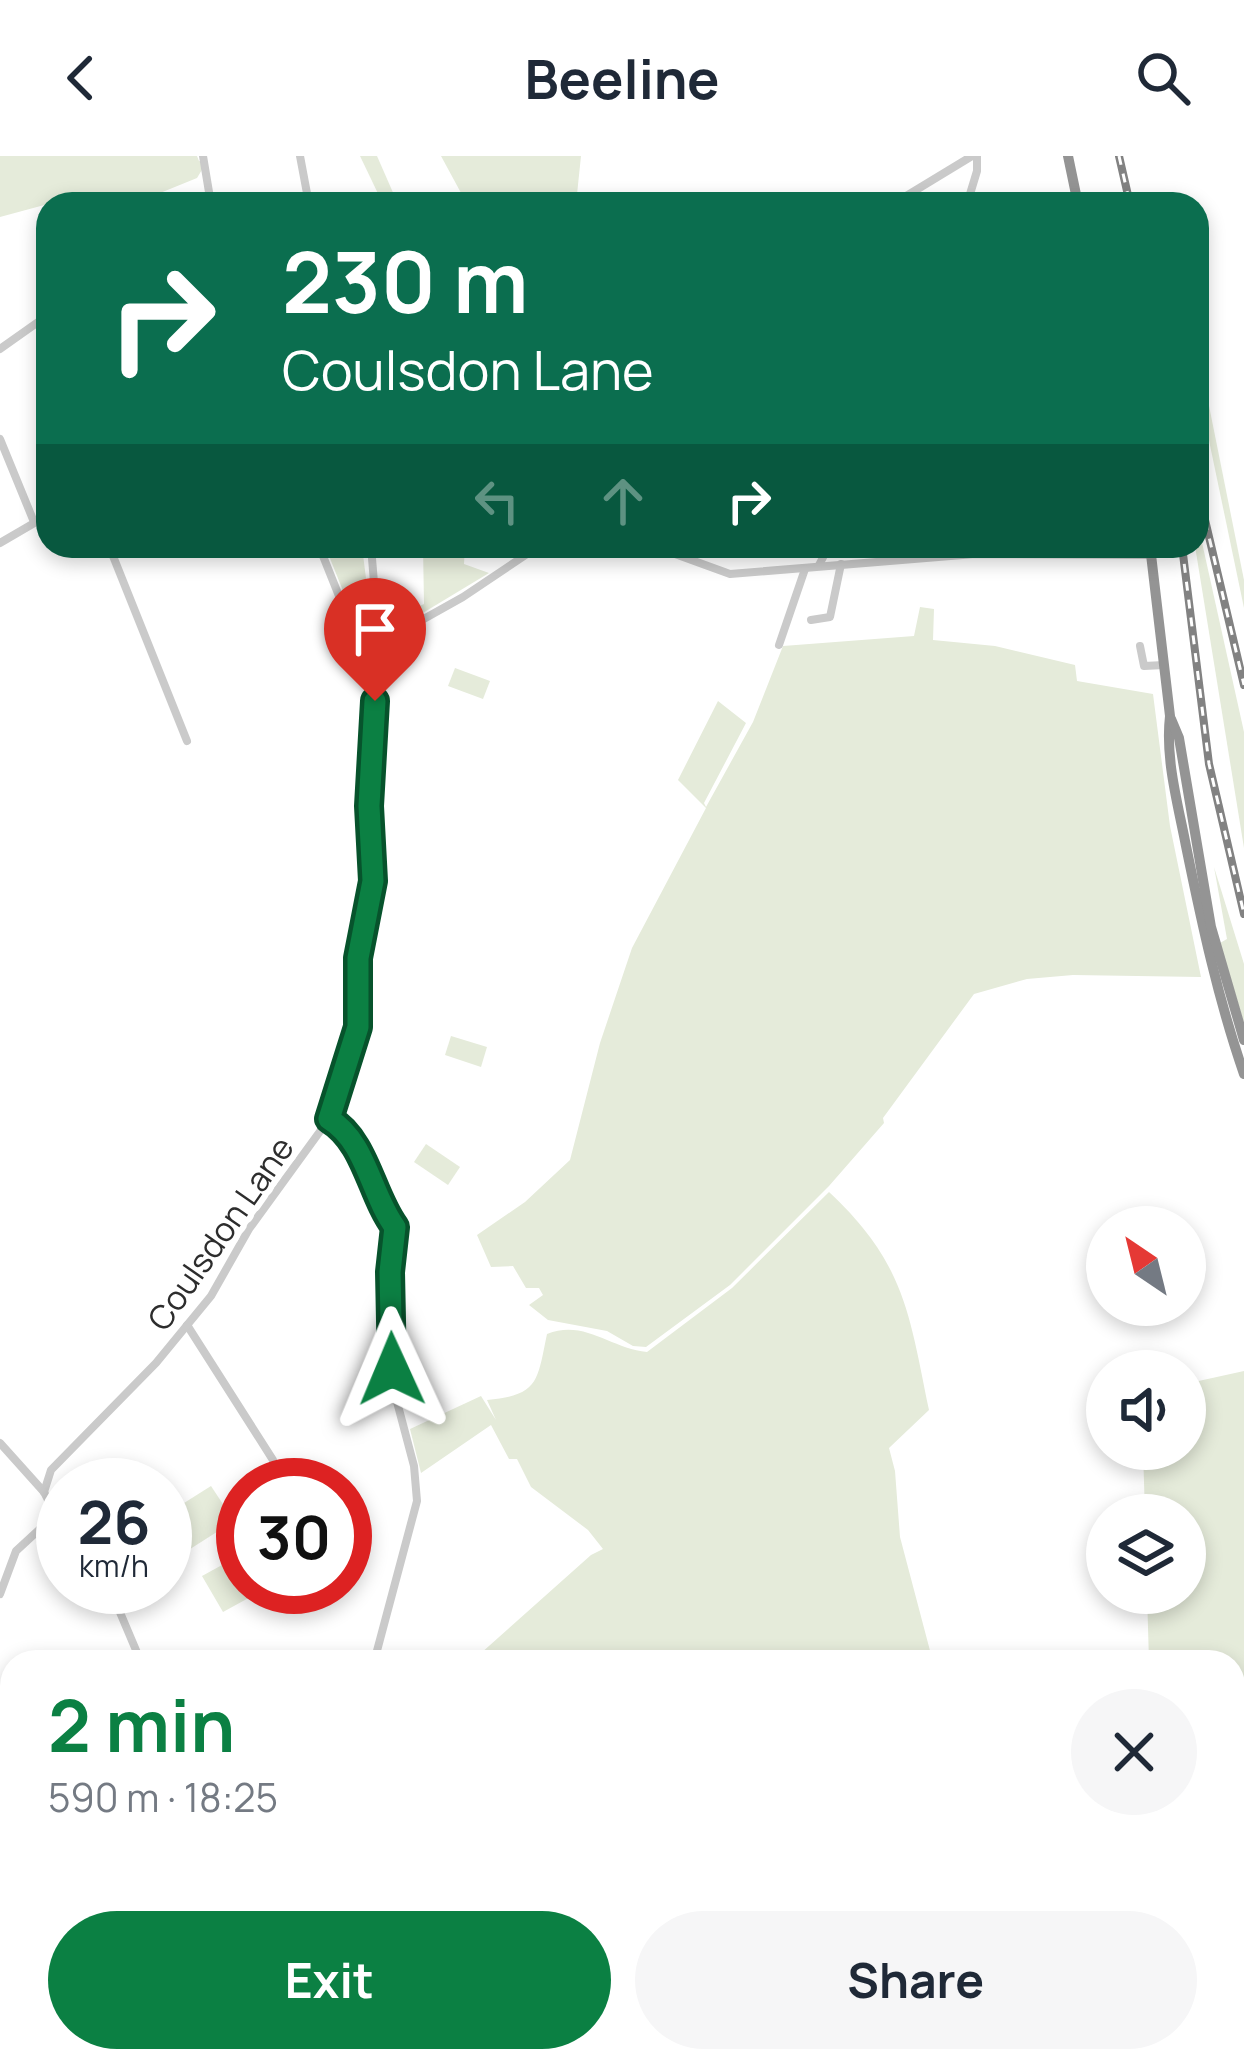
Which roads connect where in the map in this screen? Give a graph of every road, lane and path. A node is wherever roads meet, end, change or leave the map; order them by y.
1 (203, 156) edge
2 (300, 156) edge
3 (975, 156) edge
4 (1068, 156) edge
5 (209, 192) edge
6 (307, 192) edge
7 (913, 192) edge
8 (969, 192) edge
9 (1076, 192) edge
10 (36, 324) edge
11 (0, 349) edge
12 (0, 439) edge
13 (34, 522) joint
14 (0, 543) edge
15 (114, 558) edge
16 (324, 558) edge
17 (372, 558) edge
18 (520, 558) edge
19 (680, 558) edge
20 (823, 558) edge
21 (921, 558) edge
22 (1151, 558) edge
23 (841, 564) junction
24 (819, 566) junction
25 (806, 569) junction
26 (811, 620) dead end
27 (379, 644) junction
28 (779, 645) dead end
29 (1140, 646) dead end
30 (1165, 665) junction
31 (371, 676) junction
32 (1170, 716) junction
33 (187, 741) dead end
34 (1244, 1040) edge
35 (1244, 1074) edge
36 (329, 1119) junction
37 (187, 1325) junction
38 (0, 1444) edge
39 (62, 1458) edge
40 (272, 1458) edge
41 (36, 1483) edge
42 (36, 1533) edge
43 (0, 1594) edge
44 (121, 1614) edge
45 (136, 1650) edge
46 (377, 1650) edge

1 - 5 street
2 - 6 street
3 - 7 street
3 - 8 street
4 - 9 highway
10 - 11 street
12 - 13 street
13 - 14 street
15 - 33 street
16 - 31 street, Coulsdon Lane
17 - 27 street, Coulsdon Lane
18 - 27 street
19 - 25 street
20 - 24 street
21 - 23 street
22 - 30 highway
23 - 24 street
23 - 26 street
24 - 25 street
25 - 28 street
27 - 31 street, Coulsdon Lane
29 - 30 street
30 - 32 highway
31 - 36 street, Coulsdon Lane
32 - 34 highway
32 - 35 highway
36 - 37 street, Coulsdon Lane
36 - 46 street
37 - 39 street, Coulsdon Lane
37 - 40 street
38 - 41 street
42 - 43 street
44 - 45 street

